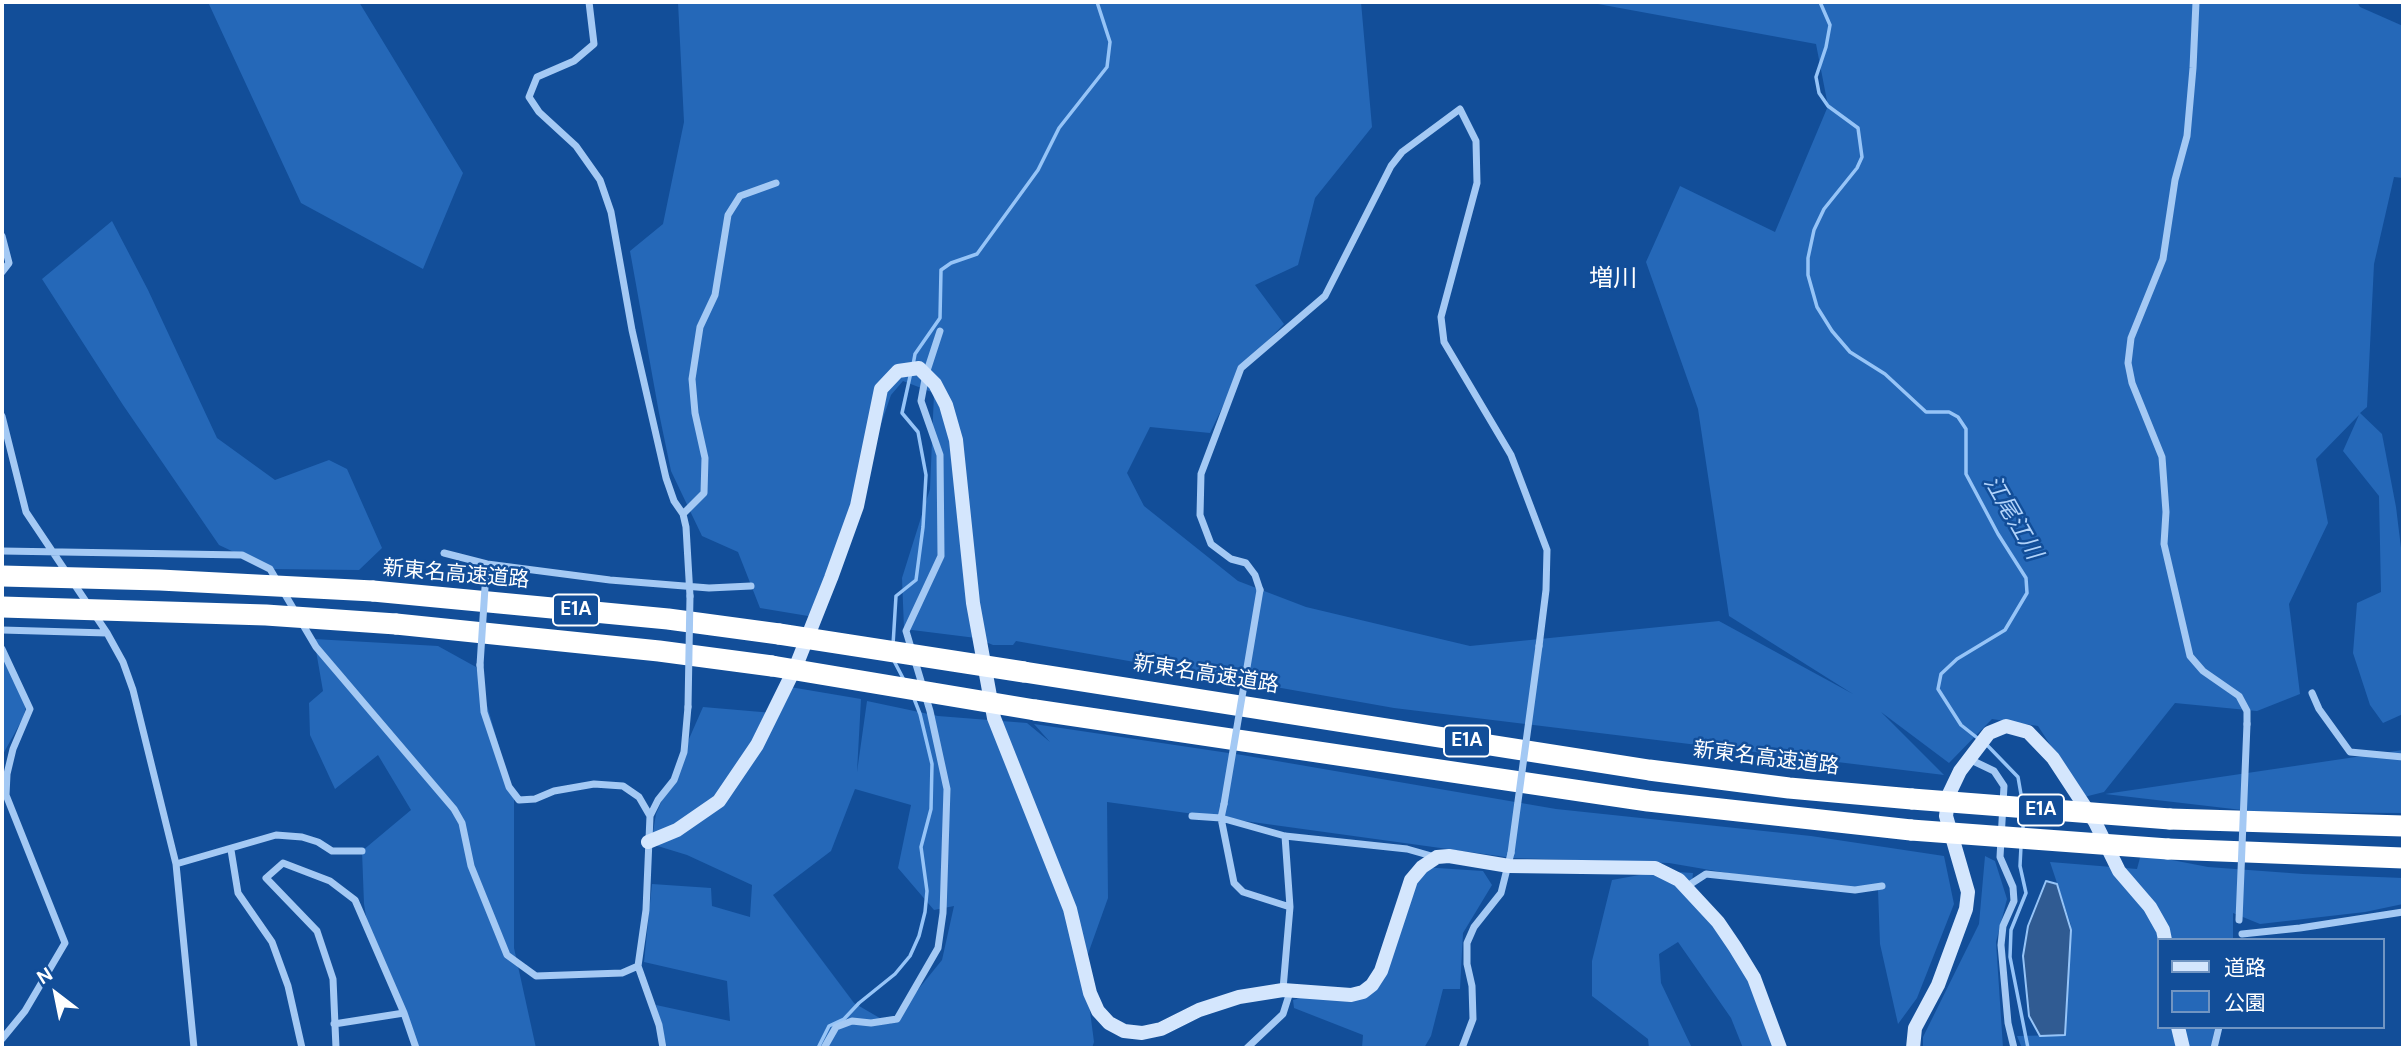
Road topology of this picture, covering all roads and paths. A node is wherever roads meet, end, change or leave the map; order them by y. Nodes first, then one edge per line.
1 (589, 2) edge
2 (2196, 2) edge
3 (776, 183) dead end
4 (2, 236) edge
5 (2, 272) edge
6 (940, 331) dead end
7 (922, 371) junction
8 (2, 416) edge
9 (683, 514) junction
10 (2, 551) edge
11 (52, 551) junction
12 (444, 553) dead end
13 (486, 568) junction
14 (2, 576) edge
15 (690, 586) junction
16 (751, 586) dead end
17 (2, 607) edge
18 (2, 630) edge
19 (107, 633) junction
20 (2, 649) edge
21 (2312, 693) dead end
22 (2403, 757) edge
23 (1969, 758) junction
24 (650, 816) junction
25 (1192, 816) dead end
26 (1221, 818) junction
27 (2403, 826) edge
28 (1285, 836) junction
29 (648, 842) junction
30 (230, 850) junction
31 (362, 851) dead end
32 (1437, 857) junction
33 (2403, 858) edge
34 (1510, 860) junction
35 (176, 864) junction
36 (1882, 886) dead end
37 (1686, 887) junction
38 (1290, 907) junction
39 (2403, 912) edge
40 (2242, 937) edge
41 (2164, 938) edge
42 (638, 966) junction
43 (1286, 991) junction
44 (404, 1013) junction
45 (334, 1024) junction
46 (2178, 1029) edge
47 (2219, 1029) edge
48 (2, 1039) edge
49 (194, 1048) edge
50 (302, 1048) edge
51 (336, 1048) edge
52 (416, 1048) edge
53 (663, 1048) edge
54 (824, 1048) edge
55 (1247, 1048) edge
56 (1462, 1048) edge
57 (1780, 1048) edge
58 (1913, 1048) edge
59 (2014, 1048) edge
60 (2183, 1048) edge
61 (2214, 1048) edge

1 - 9 street
2 - 40 street, bridge
3 - 9 street
4 - 5 street
6 - 7 street
7 - 29 street
7 - 43 street
7 - 54 street
8 - 11 street
9 - 15 street
10 - 11 street
11 - 19 street
11 - 42 street
12 - 13 street
13 - 15 street
13 - 24 street, bridge
14 - 27 highway, 新東名高速道路 / E1A, bridge
15 - 16 street
15 - 24 street, bridge
17 - 33 highway, E1A, bridge
18 - 19 street
19 - 35 street
20 - 48 street
21 - 22 street
23 - 41 street
23 - 58 street
23 - 59 street
24 - 29 street
25 - 26 street
26 - 28 street
26 - 34 street, bridge
26 - 38 street
28 - 32 street
28 - 38 street
29 - 42 street
30 - 31 street
30 - 35 street
30 - 50 street
32 - 34 street
32 - 43 street
34 - 37 street
34 - 56 street
35 - 49 street
36 - 37 street
37 - 57 street
38 - 43 street
39 - 40 street
42 - 53 street
43 - 55 street
44 - 45 street
44 - 45 street
44 - 52 street
45 - 51 street
46 - 60 street
47 - 61 street

